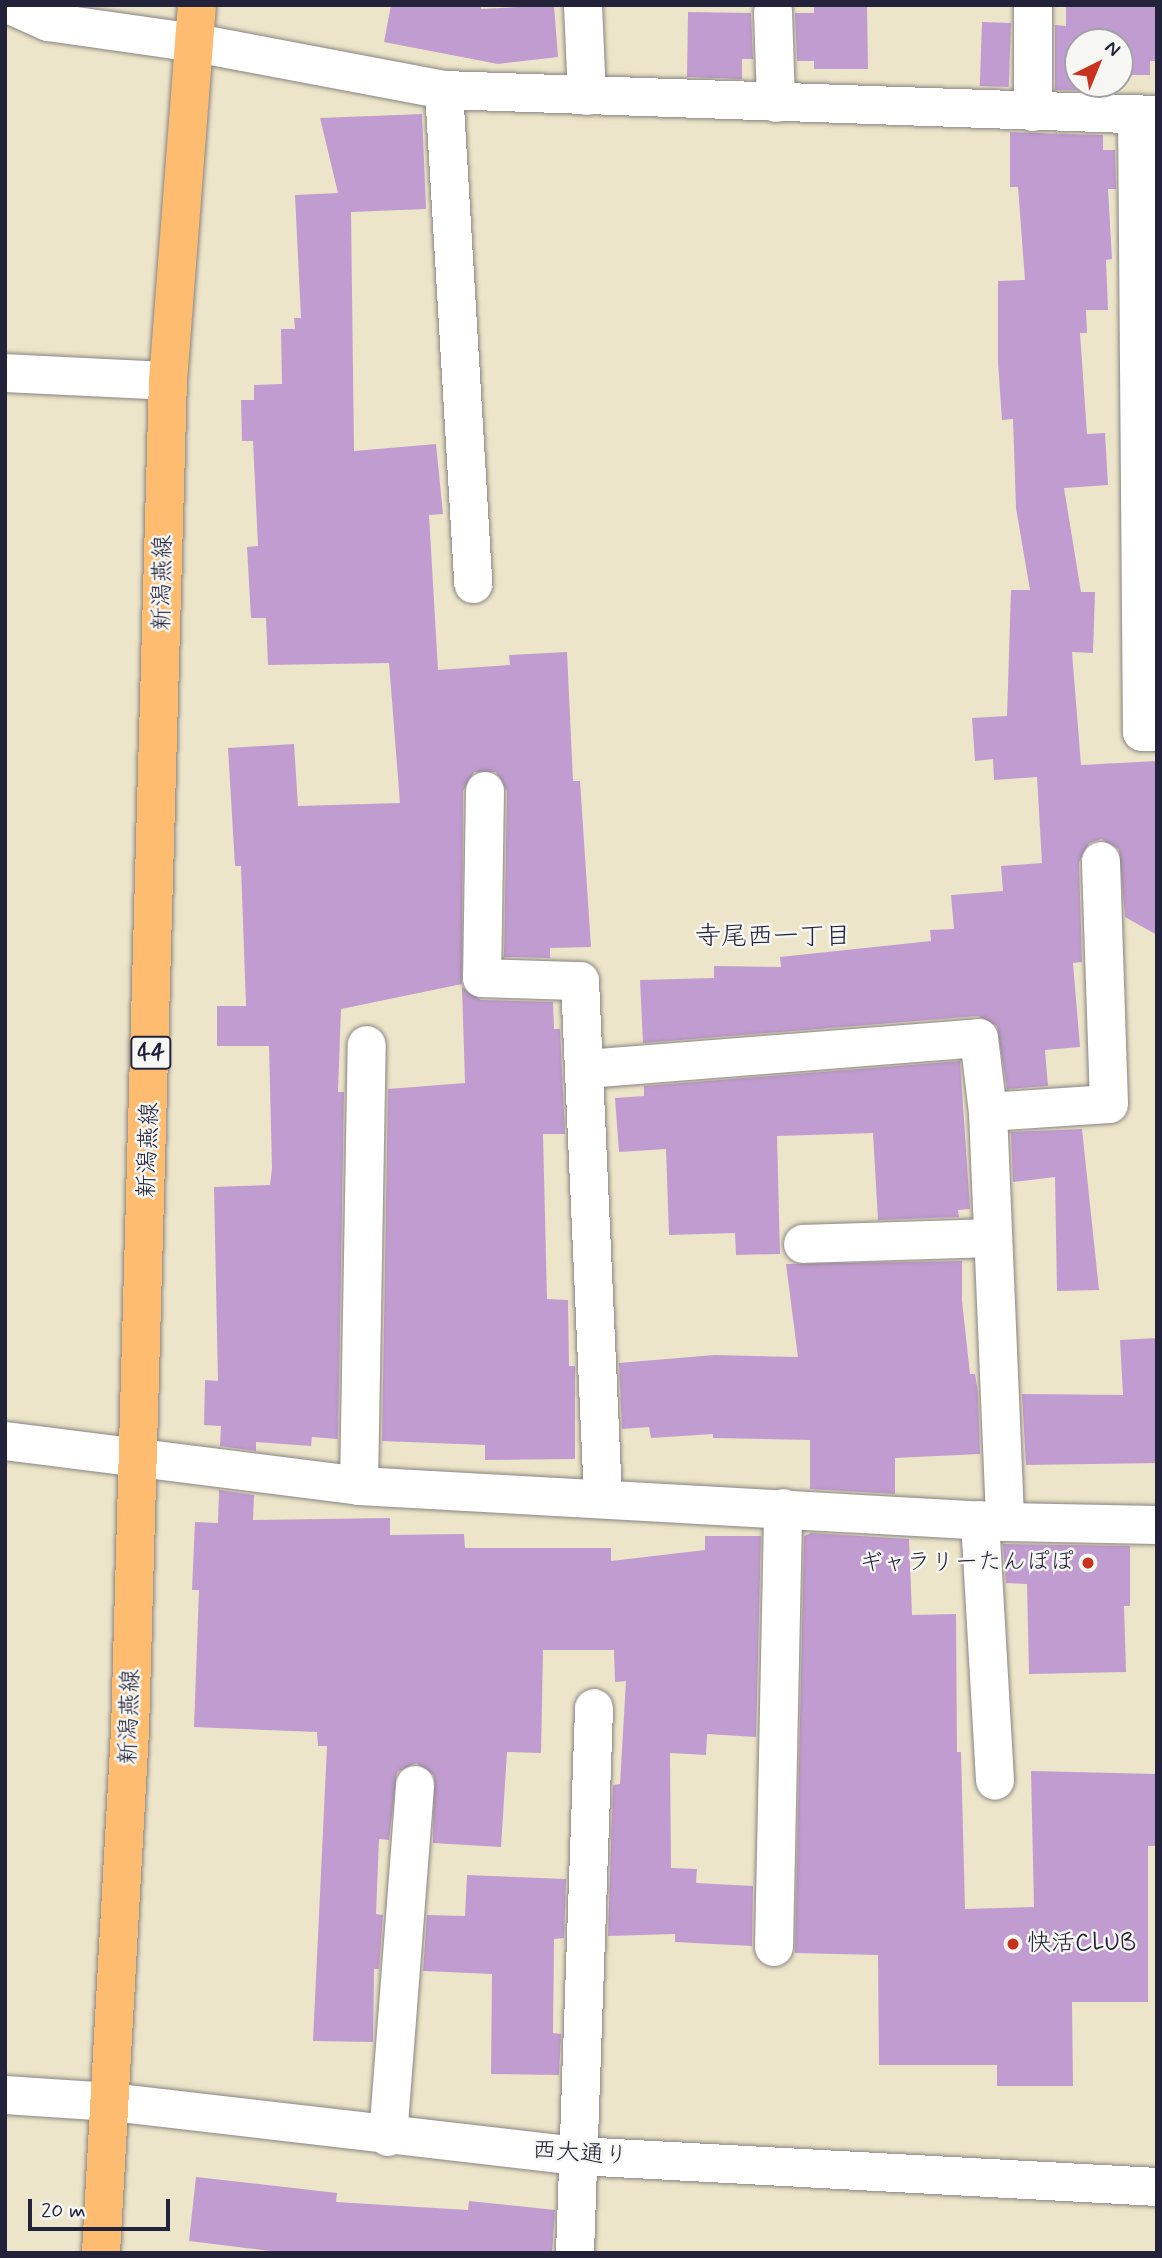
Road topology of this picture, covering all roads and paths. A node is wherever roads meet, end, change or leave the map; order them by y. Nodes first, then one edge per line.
1 (10, 5) edge
2 (197, 5) edge
3 (583, 5) edge
4 (1033, 5) edge
5 (773, 11) dead end
6 (196, 43) junction
7 (444, 90) junction
8 (587, 96) junction
9 (776, 103) junction
10 (1033, 112) junction
11 (1147, 115) edge
12 (5, 373) edge
13 (168, 381) junction
14 (473, 584) dead end
15 (1157, 732) edge
16 (485, 791) dead end
17 (1101, 861) dead end
18 (367, 1045) dead end
19 (586, 1069) junction
20 (988, 1112) junction
21 (991, 1238) junction
22 (803, 1244) dead end
23 (5, 1441) edge
24 (140, 1458) junction
25 (359, 1486) junction
26 (603, 1498) junction
27 (783, 1508) junction
28 (993, 1521) junction
29 (1157, 1525) edge
30 (594, 1708) dead end
31 (995, 1781) dead end
32 (415, 1785) dead end
33 (774, 1947) dead end
34 (5, 2095) edge
35 (111, 2102) junction
36 (388, 2137) junction
37 (578, 2156) junction
38 (1157, 2188) edge
39 (101, 2253) edge
40 (575, 2253) edge

1 - 6 street
2 - 6 main road, 新潟燕線 / 44
3 - 8 street
4 - 10 street
5 - 9 street
6 - 7 street
6 - 13 main road, 新潟燕線 / 44
7 - 8 street
7 - 14 street
8 - 9 street
9 - 10 street
10 - 11 street
11 - 15 street
12 - 13 street
13 - 24 main road, 新潟燕線 / 44
16 - 19 street
17 - 20 street
18 - 25 street
19 - 20 street
19 - 26 street
20 - 21 street
21 - 22 street
21 - 28 street
23 - 24 street
24 - 25 street
24 - 35 main road, 新潟燕線 / 44
25 - 26 street
26 - 27 street
27 - 28 street
27 - 33 street
28 - 29 street
28 - 31 street
30 - 37 street
32 - 36 street
34 - 35 street, 西大通り
35 - 36 street, 西大通り
35 - 39 main road, 新潟燕線 / 44
36 - 37 street, 西大通り
37 - 38 street, 西大通り
37 - 40 street

